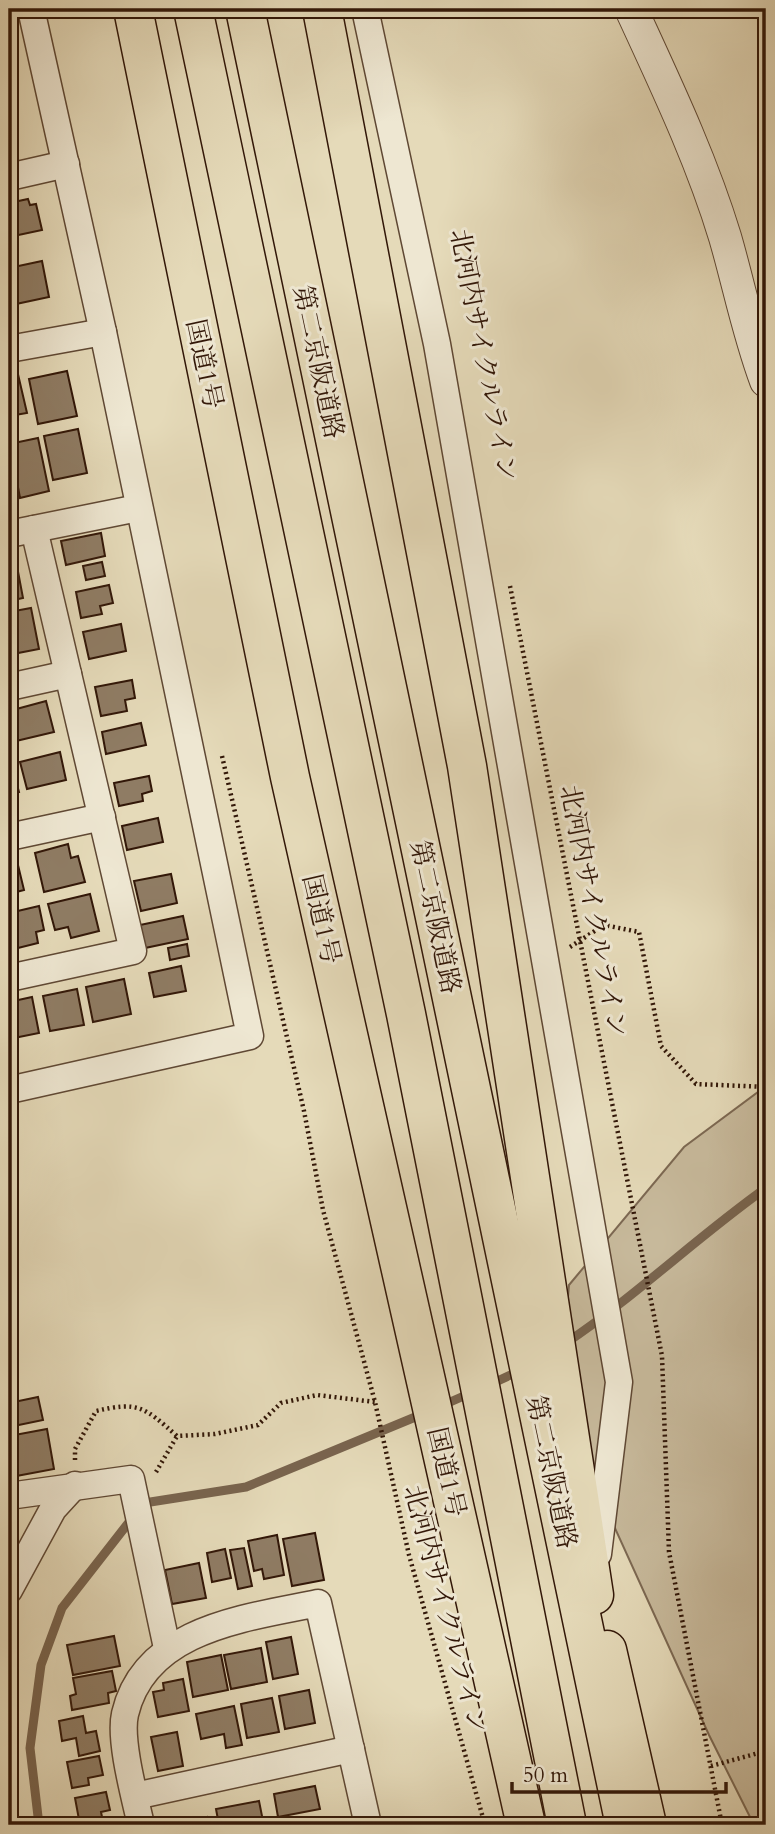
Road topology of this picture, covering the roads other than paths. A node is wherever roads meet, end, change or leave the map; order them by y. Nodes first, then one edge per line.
1 (31, 9) edge
2 (133, 9) edge
3 (193, 9) edge
4 (245, 9) edge
5 (322, 9) edge
6 (365, 9) edge
7 (631, 9) edge
8 (66, 164) junction
9 (9, 177) edge
10 (103, 332) junction
11 (9, 349) edge
12 (766, 381) edge
13 (138, 508) junction
14 (21, 531) edge
15 (68, 674) junction
16 (9, 687) edge
17 (102, 817) junction
18 (9, 837) edge
19 (9, 978) edge
20 (9, 1090) edge
21 (75, 1485) junction
22 (9, 1496) edge
23 (9, 1590) edge
24 (593, 1590) junction
25 (167, 1648) junction
26 (351, 1749) junction
27 (135, 1796) junction
28 (634, 1814) edge
29 (567, 1823) edge
30 (141, 1825) edge
31 (368, 1825) edge
32 (526, 1825) edge

1 - 8 street
2 - 32 highway, 国道1号
3 - 29 highway, 第二京阪道路
4 - 28 highway, 第二京阪道路
5 - 24 highway
6 - 24 street
7 - 12 street
8 - 9 street
8 - 10 street
10 - 11 street
10 - 13 street
13 - 14 street
13 - 20 street
14 - 15 street
15 - 16 street
15 - 17 street
17 - 18 street
17 - 19 street
21 - 22 street
21 - 23 street
21 - 25 street
24 - 28 highway
25 - 26 street
25 - 27 street
26 - 27 street
26 - 31 street
27 - 30 street

